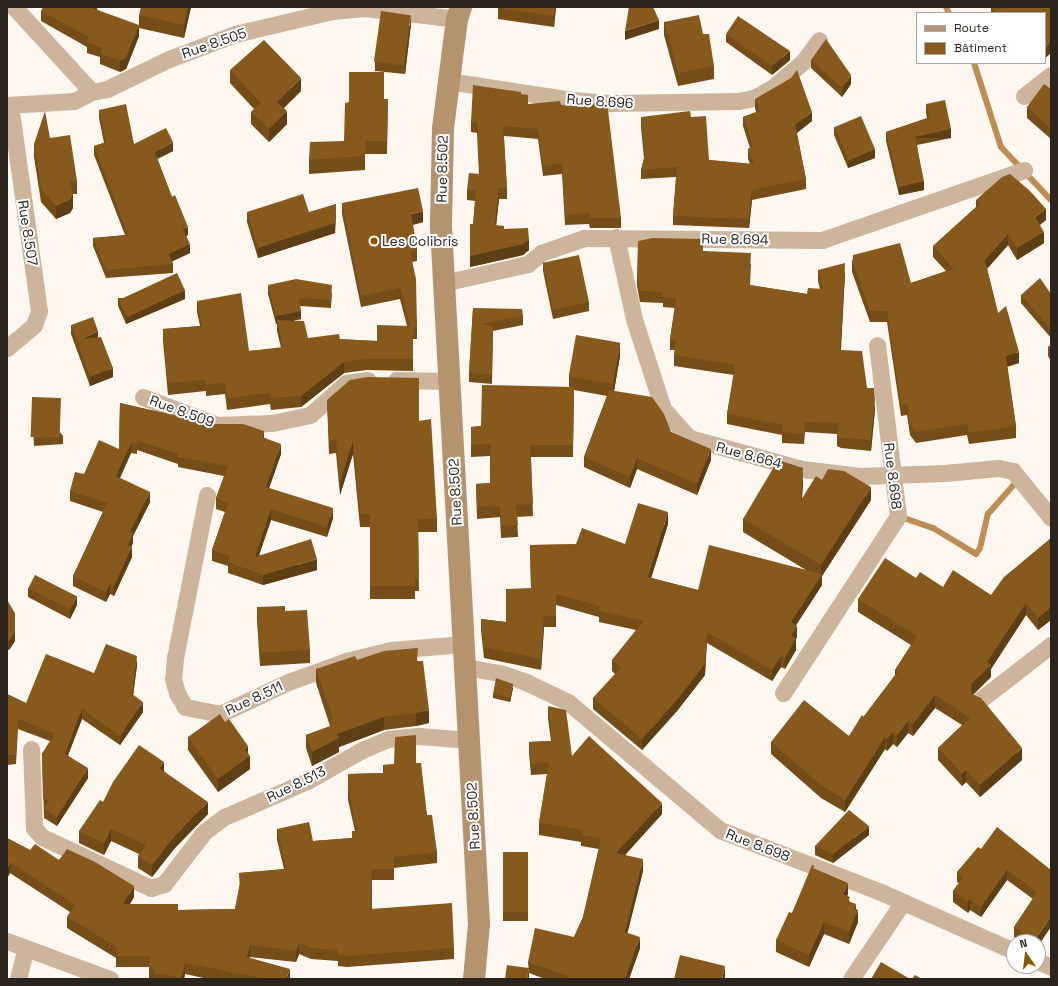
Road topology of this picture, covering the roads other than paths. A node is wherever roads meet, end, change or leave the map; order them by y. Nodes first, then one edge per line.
1 (14, 7) edge
2 (332, 9) edge
3 (459, 13) edge
4 (819, 40) dead end
5 (1051, 75) edge
6 (448, 81) junction
7 (92, 92) junction
8 (1024, 96) dead end
9 (9, 105) edge
10 (1024, 170) dead end
11 (616, 237) junction
12 (443, 283) junction
13 (877, 345) dead end
14 (7, 348) edge
15 (448, 381) junction
16 (143, 396) dead end
17 (892, 475) junction
18 (207, 496) dead end
19 (1051, 518) edge
20 (464, 644) junction
21 (1051, 645) edge
22 (465, 667) junction
23 (783, 693) dead end
24 (980, 700) edge
25 (469, 740) junction
26 (31, 749) dead end
27 (903, 902) junction
28 (7, 941) edge
29 (1006, 947) edge
30 (26, 948) junction
31 (18, 979) edge
32 (110, 979) edge
33 (474, 979) edge
34 (851, 979) edge

1 - 7 street
2 - 3 street, Rue 8.505
2 - 7 street, Rue 8.505
3 - 6 main road, Rue 8.502
4 - 6 street, Rue 8.696
5 - 8 street
6 - 12 main road, Rue 8.502
7 - 9 street, Rue 8.505
9 - 14 street, Rue 8.507
10 - 11 street, Rue 8.694
11 - 12 street, Rue 8.694
11 - 17 street, Rue 8.664
12 - 15 main road, Rue 8.502
13 - 17 street, Rue 8.698
15 - 16 street, Rue 8.509
15 - 20 main road, Rue 8.502
17 - 19 street, Rue 8.664
17 - 23 street, Rue 8.698
18 - 20 street, Rue 8.511
20 - 22 main road, Rue 8.502
21 - 24 street
22 - 25 main road, Rue 8.502
22 - 27 street, Rue 8.698
25 - 26 street, Rue 8.513
25 - 33 main road, Rue 8.502
27 - 29 street, Rue 8.698
27 - 34 street
28 - 30 street
30 - 31 street
30 - 32 street

